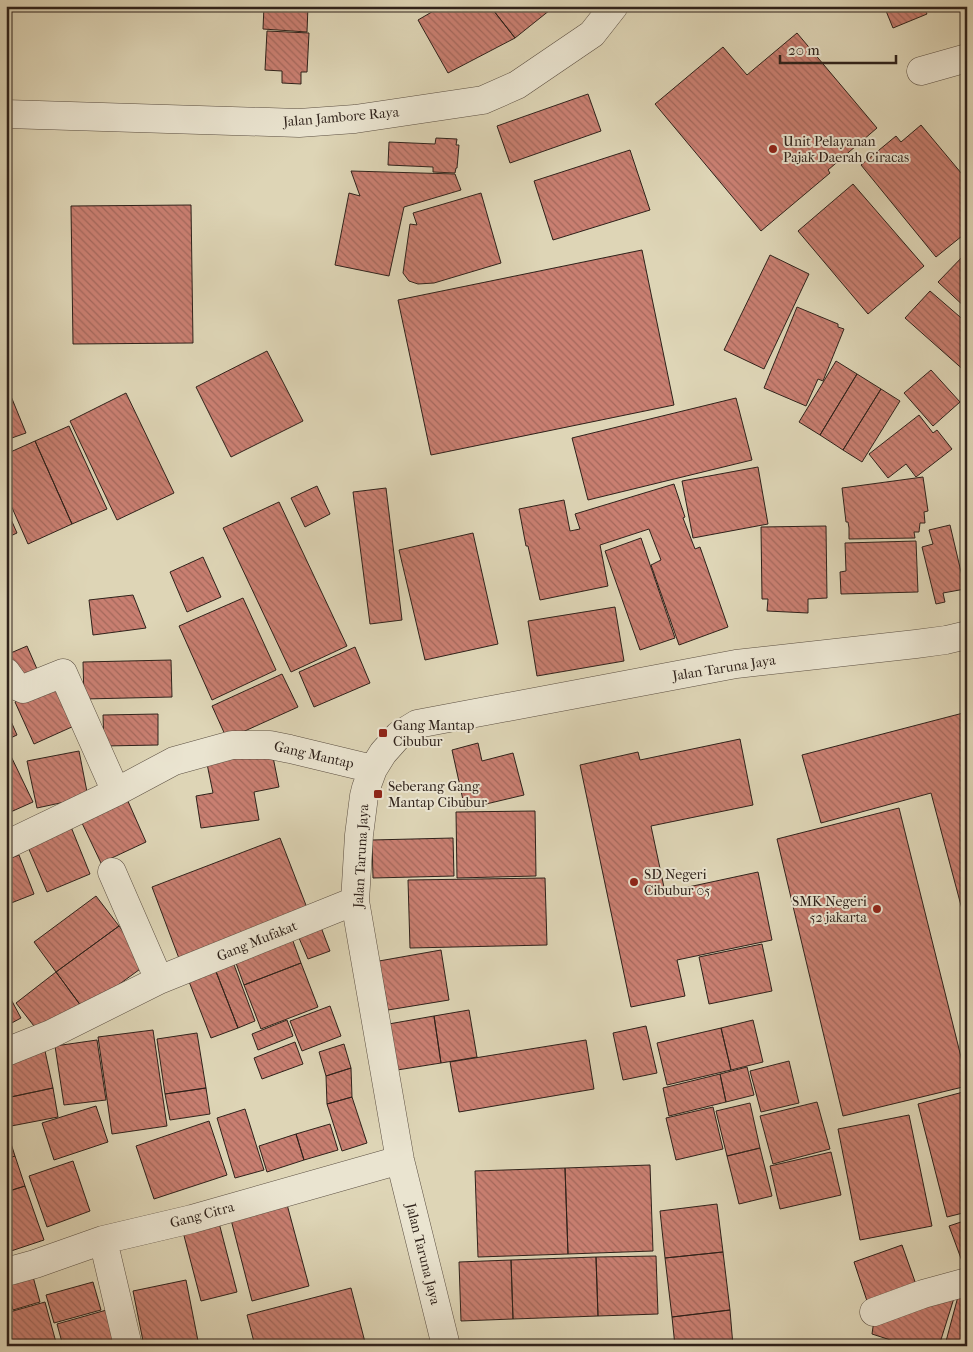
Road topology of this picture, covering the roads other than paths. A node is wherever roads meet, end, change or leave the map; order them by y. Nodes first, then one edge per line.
1 (614, 6) edge
2 (967, 58) edge
3 (921, 71) dead end
4 (6, 114) edge
5 (967, 635) edge
6 (6, 672) edge
7 (373, 769) junction
8 (116, 792) junction
9 (6, 845) edge
10 (112, 872) dead end
11 (355, 902) junction
12 (159, 980) junction
13 (6, 1052) edge
14 (400, 1160) junction
15 (103, 1240) junction
16 (6, 1272) edge
17 (967, 1282) edge
18 (874, 1312) dead end
19 (128, 1346) edge
20 (446, 1346) edge

1 - 4 street, Jalan Jambore Raya
2 - 3 street
5 - 7 street, Jalan Taruna Jaya
6 - 8 street
7 - 8 street, Gang Mantap
7 - 11 street, Jalan Taruna Jaya
8 - 9 street, Gang Mantap
10 - 12 street
11 - 12 street, Gang Mufakat
11 - 14 street, Jalan Taruna Jaya
12 - 13 street, Gang Mufakat
14 - 15 street, Gang Citra
14 - 20 street, Jalan Taruna Jaya
15 - 16 street, Gang Citra
15 - 19 street
17 - 18 street

